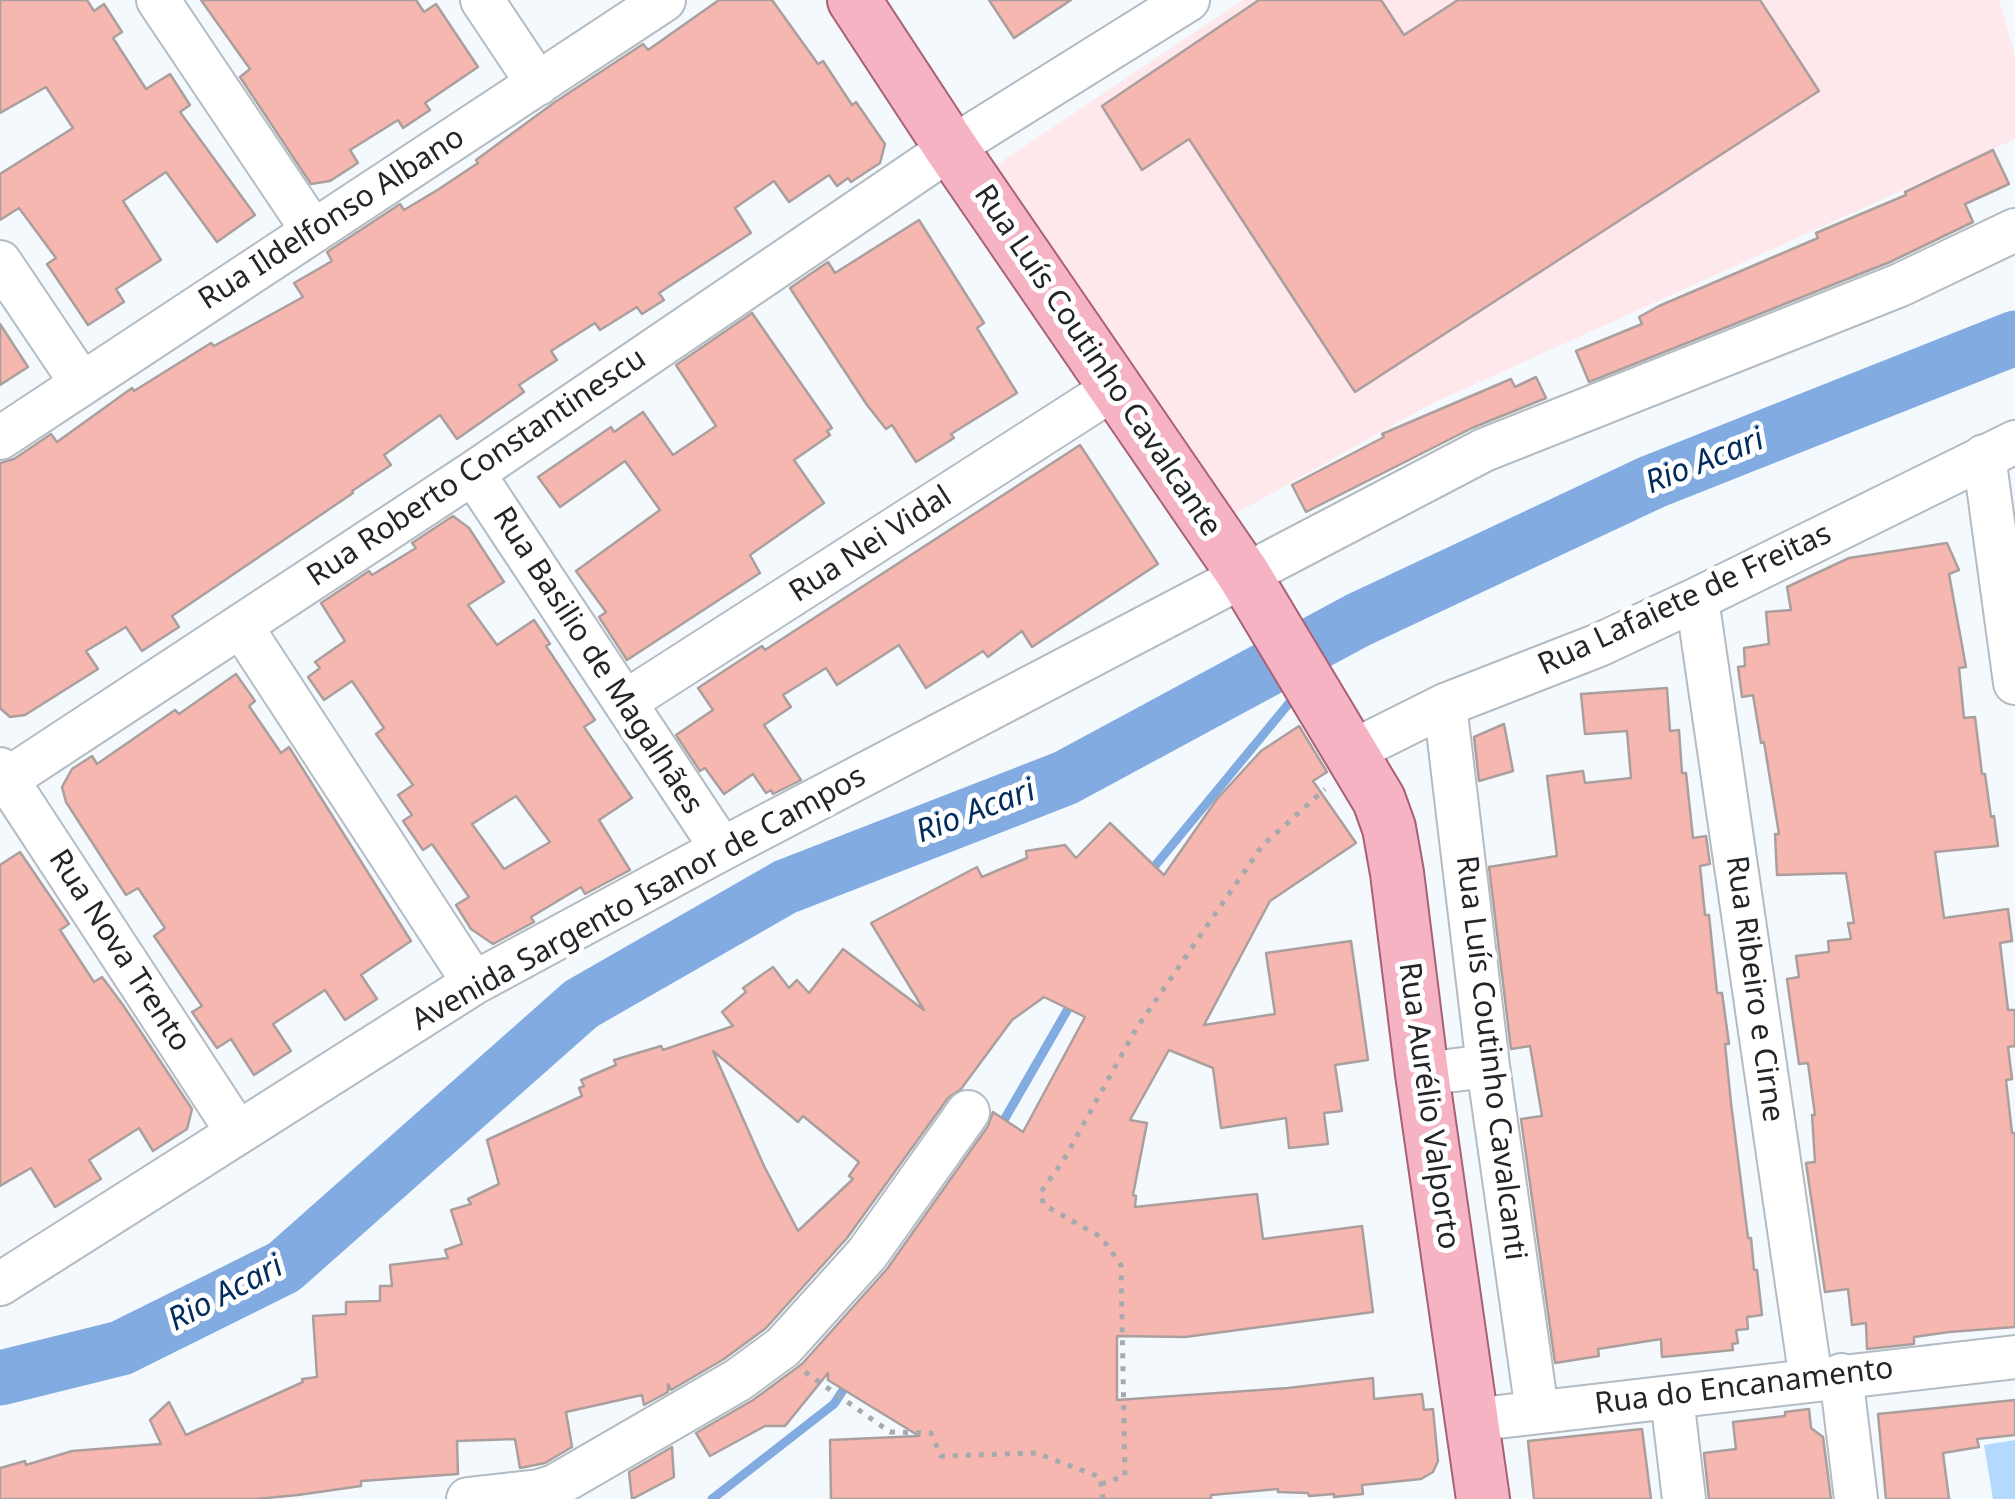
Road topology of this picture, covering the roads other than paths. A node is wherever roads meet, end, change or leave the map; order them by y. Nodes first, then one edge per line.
1 (158, 0) edge
2 (482, 0) edge
3 (664, 0) edge
4 (854, 0) edge
5 (1188, 0) edge
6 (538, 84) junction
7 (951, 148) junction
8 (2015, 230) edge
9 (313, 231) junction
10 (0, 262) edge
11 (82, 384) junction
12 (1116, 387) junction
13 (0, 438) edge
14 (2000, 449) edge
15 (473, 472) junction
16 (2005, 540) edge
17 (1255, 592) junction
18 (1696, 599) junction
19 (241, 626) junction
20 (2015, 683) edge
21 (625, 702) junction
22 (1445, 706) junction
23 (1349, 748) junction
24 (2, 778) edge
25 (722, 849) junction
26 (474, 983) junction
27 (1488, 1066) junction
28 (1422, 1074) junction
29 (968, 1112) dead end
30 (238, 1133) junction
31 (0, 1284) edge
32 (2015, 1357) edge
33 (1826, 1377) junction
34 (1672, 1398) junction
35 (1537, 1411) junction
36 (1472, 1420) junction
37 (468, 1499) edge
38 (1470, 1499) edge
39 (1483, 1499) edge
40 (1684, 1499) edge
41 (1856, 1499) edge

1 - 9 street
2 - 6 street
3 - 6 street, Rua Ildelfonso Albano
4 - 7 main road, Rua Luís Coutinho Cavalcante
5 - 7 street, Rua Roberto Constantinescu
6 - 9 street, Rua Ildelfonso Albano
7 - 12 main road, Rua Luís Coutinho Cavalcante
7 - 15 street, Rua Roberto Constantinescu
8 - 17 street, Avenida Sargento Isanor de Campos
9 - 11 street, Rua Ildelfonso Albano
10 - 11 street
11 - 13 street, Rua Ildelfonso Albano
12 - 17 main road, Rua Luís Coutinho Cavalcante
12 - 21 street, Rua Nei Vidal
14 - 16 street
14 - 18 street, Rua Lafaiete de Freitas
15 - 19 street, Rua Roberto Constantinescu
15 - 21 street, Rua Basilio de Magalhães
16 - 20 street
17 - 23 main road, Rua Luís Coutinho Cavalcante
17 - 25 street, Avenida Sargento Isanor de Campos
18 - 22 street, Rua Lafaiete de Freitas
18 - 33 street, Rua Ribeiro e Cirne
19 - 24 street, Rua Roberto Constantinescu
19 - 26 street
21 - 25 street, Rua Basilio de Magalhães
22 - 23 street, Rua Lafaiete de Freitas
22 - 27 street, Rua Luís Coutinho Cavalcanti
23 - 28 main road, Rua Aurélio Valporto
24 - 30 street, Rua Nova Trento
25 - 26 street, Avenida Sargento Isanor de Campos
26 - 30 street, Avenida Sargento Isanor de Campos
27 - 28 street
27 - 35 street, Rua Luís Coutinho Cavalcanti
28 - 36 main road, Rua Aurélio Valporto
29 - 37 street
30 - 31 street, Avenida Sargento Isanor de Campos
32 - 33 street, Rua do Encanamento
33 - 34 street, Rua do Encanamento
33 - 41 street, Rua Ribeiro e Cirne
34 - 35 street, Rua do Encanamento
34 - 40 street
35 - 36 street, Rua do Encanamento
36 - 39 main road, Rua Aurélio Valporto
38 - 39 street

